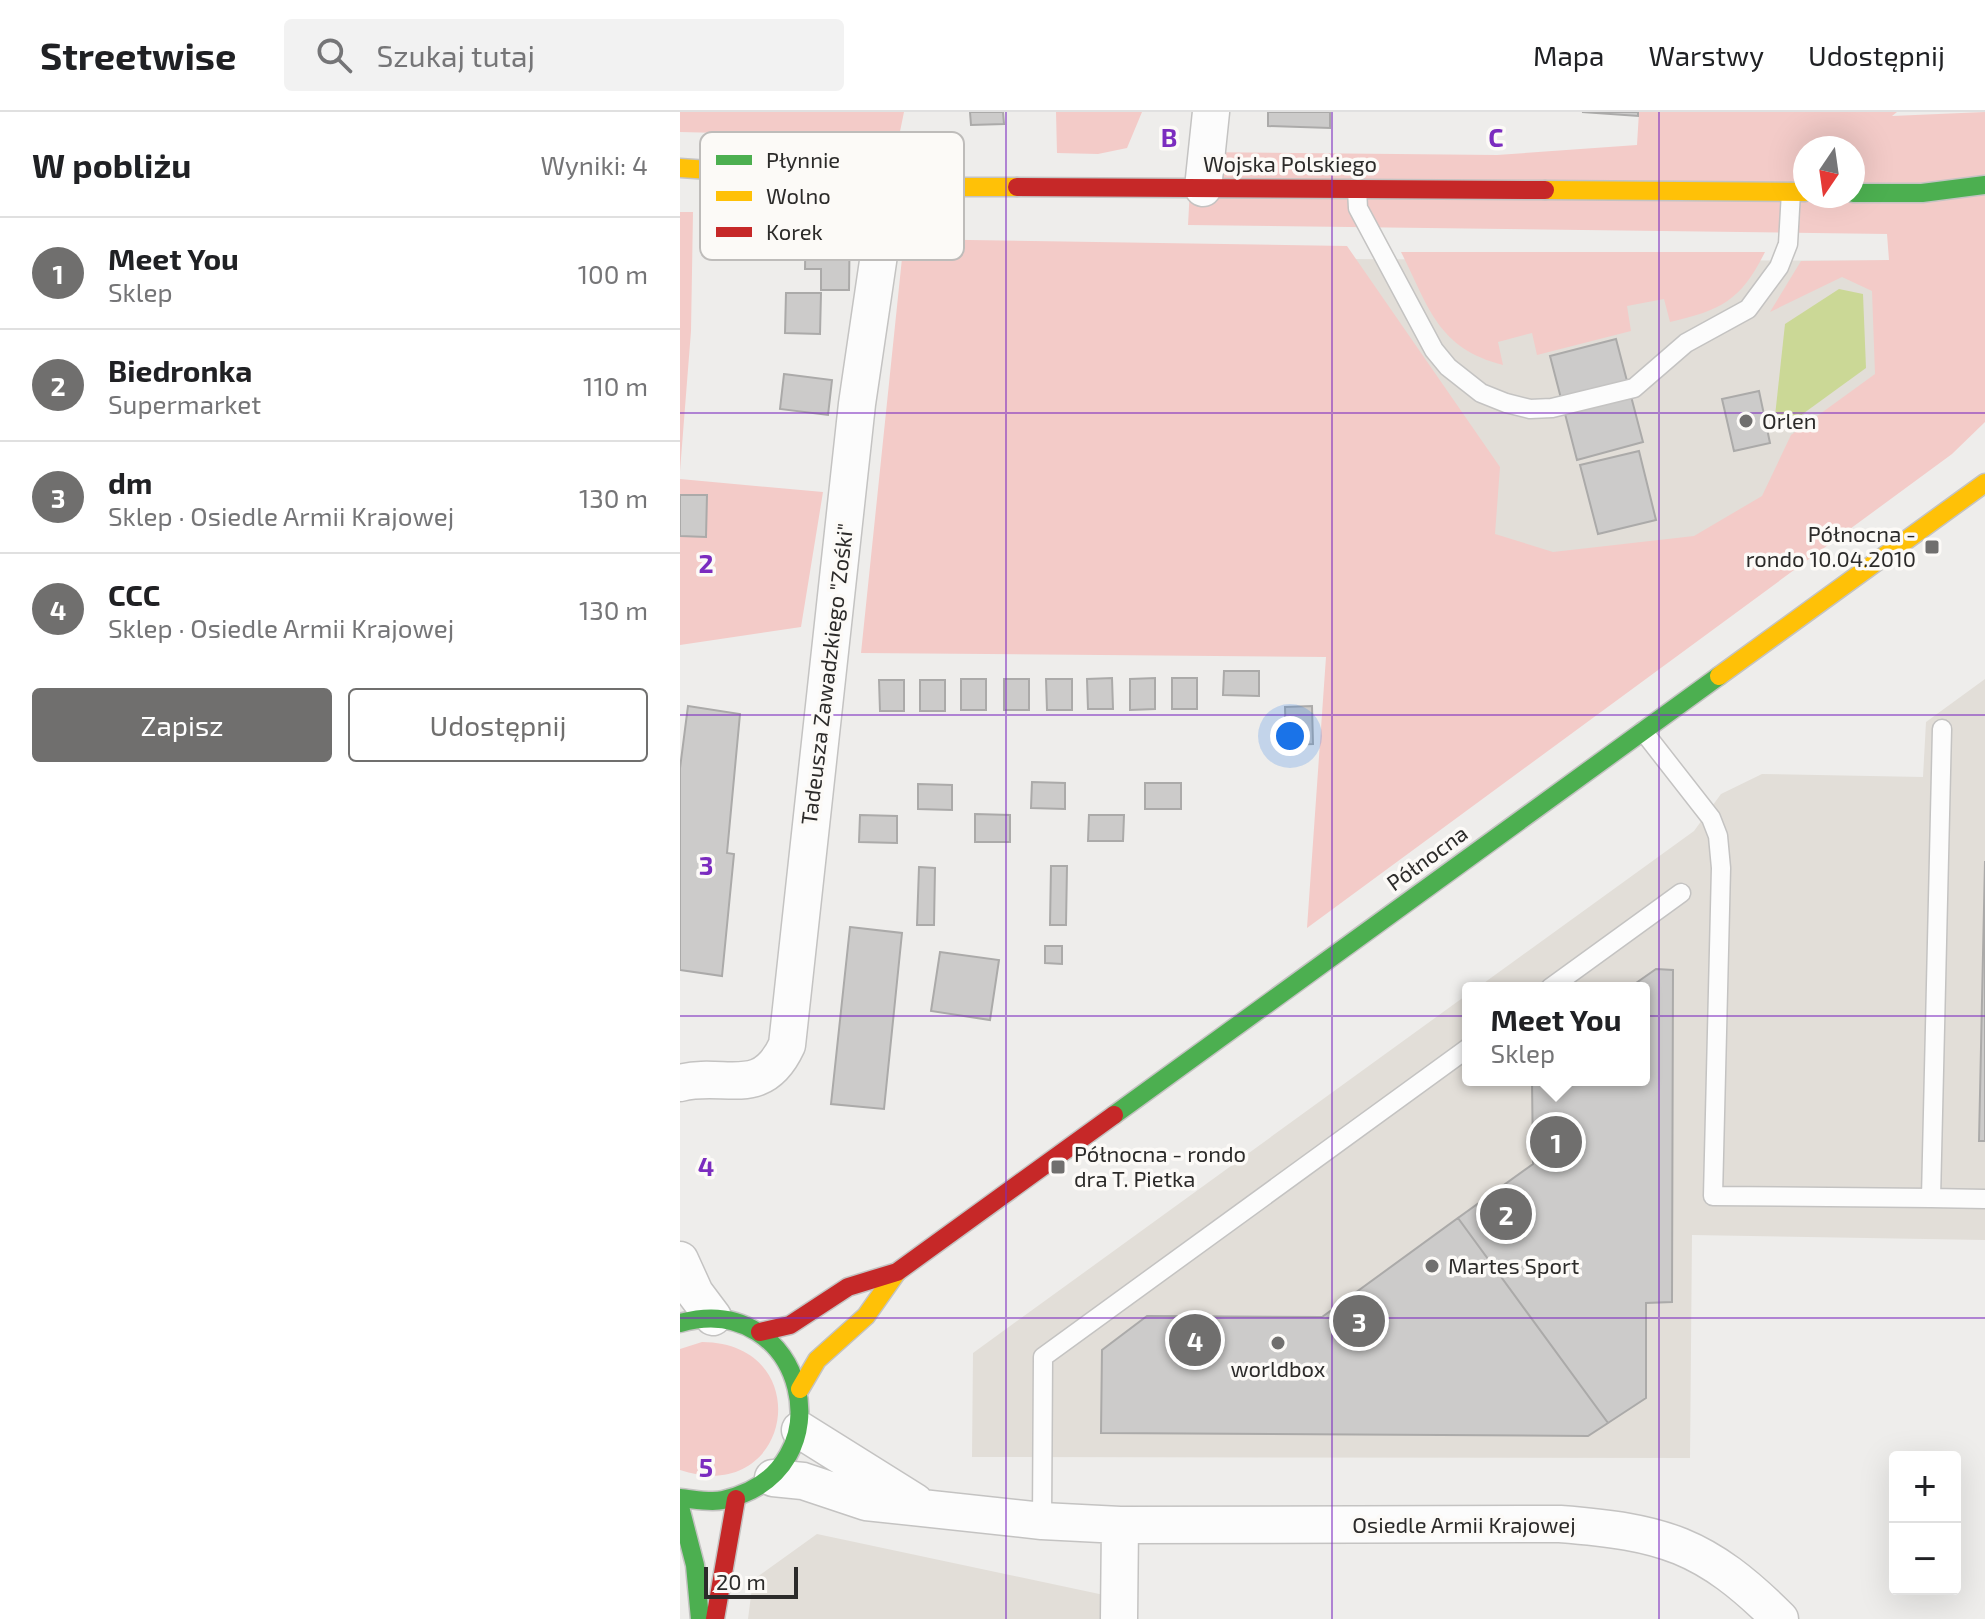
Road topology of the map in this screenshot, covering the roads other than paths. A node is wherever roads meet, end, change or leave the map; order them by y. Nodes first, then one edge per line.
1 (1211, 112) edge
2 (680, 168) edge
3 (700, 169) edge
4 (1985, 185) edge
5 (964, 187) edge
6 (1357, 187) junction
7 (1203, 188) junction
8 (1793, 192) edge
9 (1865, 193) edge
10 (1922, 193) junction
11 (1985, 203) edge
12 (1795, 208) edge
13 (878, 260) edge
14 (1985, 483) edge
15 (1942, 729) dead end
16 (1643, 731) junction
17 (1681, 893) dead end
18 (1558, 982) edge
19 (1462, 1052) edge
20 (680, 1083) edge
21 (1931, 1198) junction
22 (1985, 1199) edge
23 (680, 1260) edge
24 (897, 1272) junction
25 (696, 1320) edge
26 (760, 1332) junction
27 (800, 1389) junction
28 (800, 1430) junction
29 (773, 1478) junction
30 (680, 1498) edge
31 (736, 1499) junction
32 (680, 1507) edge
33 (923, 1507) junction
34 (1042, 1521) junction
35 (1120, 1525) junction
36 (700, 1619) edge
37 (715, 1619) edge
38 (1119, 1619) edge
39 (1780, 1619) edge

1 - 7 street
2 - 3 street, Wojska Polskiego
4 - 10 street
5 - 7 street, Wojska Polskiego
6 - 7 street, Wojska Polskiego
6 - 8 street, Wojska Polskiego
6 - 12 lane
9 - 10 street
10 - 11 street
13 - 20 street, Tadeusza Zawadzkiego "Zośki"
14 - 16 street, Północna
15 - 21 lane
16 - 21 lane
16 - 24 street, Północna
17 - 18 lane
19 - 34 lane
21 - 22 lane
23 - 25 street
24 - 26 street
24 - 27 street
25 - 26 street
26 - 27 street
27 - 28 street
28 - 29 street
28 - 33 street, Osiedle Armii Krajowej
29 - 31 street
29 - 33 street, Osiedle Armii Krajowej
30 - 31 street
31 - 37 street
32 - 36 street
33 - 34 street, Osiedle Armii Krajowej
34 - 35 street, Osiedle Armii Krajowej
35 - 38 street
35 - 39 street, Osiedle Armii Krajowej

